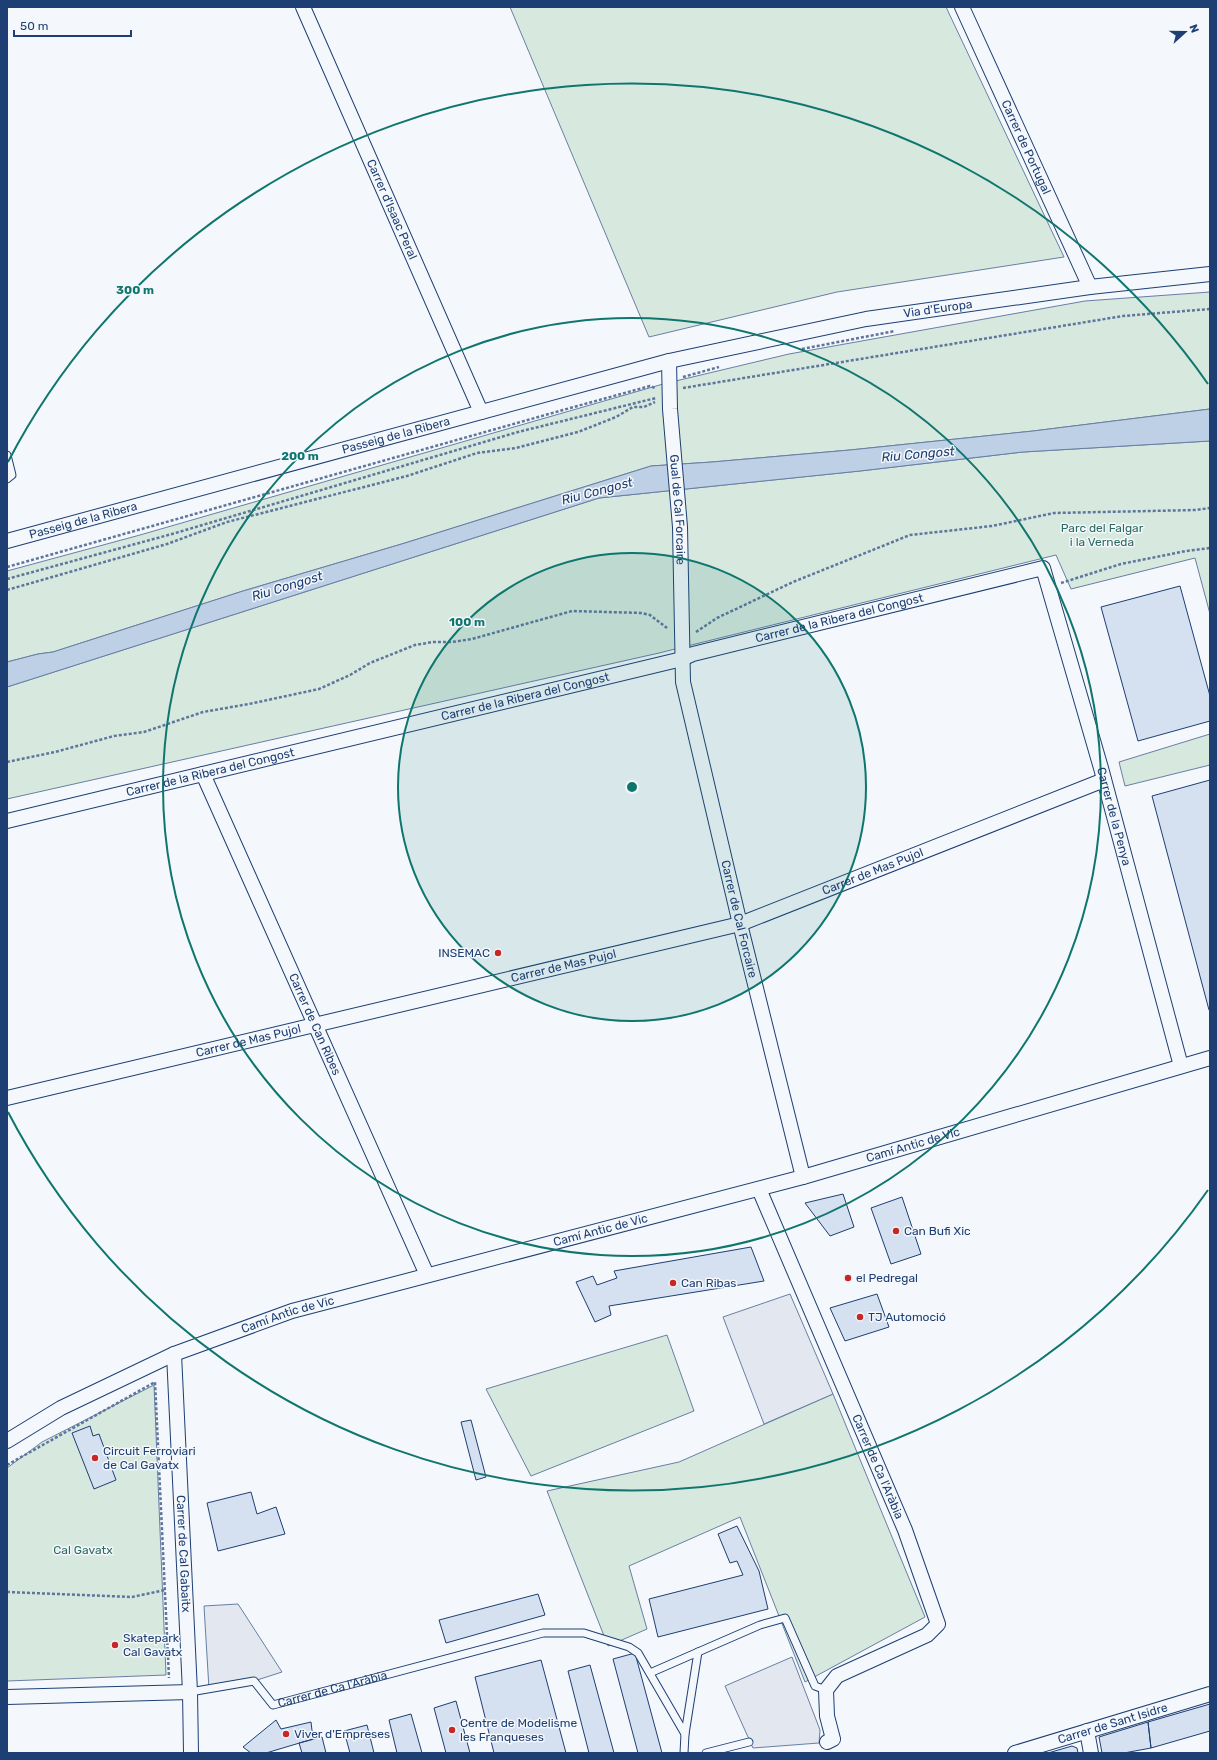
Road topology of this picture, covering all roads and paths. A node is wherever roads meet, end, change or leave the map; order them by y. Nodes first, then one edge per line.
1 (303, 7) edge
2 (962, 7) edge
3 (1210, 274) edge
4 (1090, 287) junction
5 (1210, 309) edge
6 (902, 330) dead end
7 (795, 351) dead end
8 (669, 361) junction
9 (727, 365) dead end
10 (650, 386) junction
11 (670, 388) junction
12 (481, 412) junction
13 (7, 455) edge
14 (7, 479) edge
15 (1210, 508) edge
16 (7, 541) edge
17 (1210, 548) edge
18 (7, 567) edge
19 (1043, 568) joint
20 (7, 579) edge
21 (1049, 586) junction
22 (7, 590) edge
23 (682, 642) junction
24 (682, 659) junction
25 (7, 762) edge
26 (203, 774) junction
27 (1104, 780) junction
28 (7, 821) edge
29 (740, 924) junction
30 (315, 1024) junction
31 (1210, 1058) edge
32 (1181, 1066) junction
33 (7, 1098) edge
34 (803, 1177) junction
35 (759, 1189) junction
36 (428, 1275) junction
37 (174, 1354) junction
38 (7, 1441) edge
39 (7, 1465) edge
40 (165, 1590) junction
41 (7, 1592) edge
42 (698, 1652) junction
43 (650, 1673) junction
44 (169, 1679) dead end
45 (826, 1690) junction
46 (190, 1692) junction
47 (1210, 1694) edge
48 (7, 1697) edge
49 (1087, 1731) junction
50 (685, 1734) junction
51 (824, 1741) dead end
52 (749, 1742) dead end
53 (191, 1753) edge
54 (684, 1753) edge
55 (706, 1753) edge
56 (1015, 1753) edge
57 (1090, 1753) edge

1 - 12 street, Carrer d'Isaac Peral
2 - 4 street, Carrer de Portugal
3 - 4 street, Via d'Europa
4 - 8 street, Via d'Europa
5 - 11 path
6 - 7 path
8 - 11 street, Gual de Cal Forcaire
8 - 12 street, Passeig de la Ribera
9 - 11 path
10 - 11 path
10 - 11 path
10 - 18 path
11 - 23 street, Gual de Cal Forcaire
12 - 16 street, Passeig de la Ribera
13 - 14 lane
15 - 23 path
17 - 21 path
19 - 21 street, Carrer de la Penya
19 - 24 street, Carrer de la Ribera del Congost
20 - 22 path
21 - 27 street, Carrer de la Penya
23 - 24 street, Gual de Cal Forcaire
23 - 25 path
24 - 26 street, Carrer de la Ribera del Congost
24 - 29 street, Carrer de Cal Forcaire
26 - 28 street, Carrer de la Ribera del Congost
26 - 30 street, Carrer de Can Ribes
27 - 29 street, Carrer de Mas Pujol
27 - 32 street, Carrer de la Penya
29 - 30 street, Carrer de Mas Pujol
29 - 34 street, Carrer de Cal Forcaire
30 - 33 street, Carrer de Mas Pujol
30 - 36 street, Carrer de Can Ribes
31 - 32 street, Camí Antic de Vic
32 - 34 street, Camí Antic de Vic
34 - 35 street, Camí Antic de Vic
35 - 36 street, Camí Antic de Vic
35 - 45 street, Carrer de Ca l'Aràbia
36 - 37 street, Camí Antic de Vic
37 - 38 street, Camí Antic de Vic
37 - 46 street, Carrer de Cal Gabaitx
39 - 40 path
40 - 41 path
40 - 44 path
42 - 43 lane
42 - 45 lane
42 - 50 lane
43 - 46 lane, Carrer de Ca l'Aràbia
43 - 50 lane, Carrer de Ca l'Aràbia
45 - 51 street
46 - 48 street, Carrer de Ca l'Aràbia
46 - 53 street, Carrer de Cal Gabaitx
47 - 49 street, Carrer de Sant Isidre
49 - 56 street, Carrer de Sant Isidre
49 - 57 street
50 - 54 lane
52 - 55 lane

